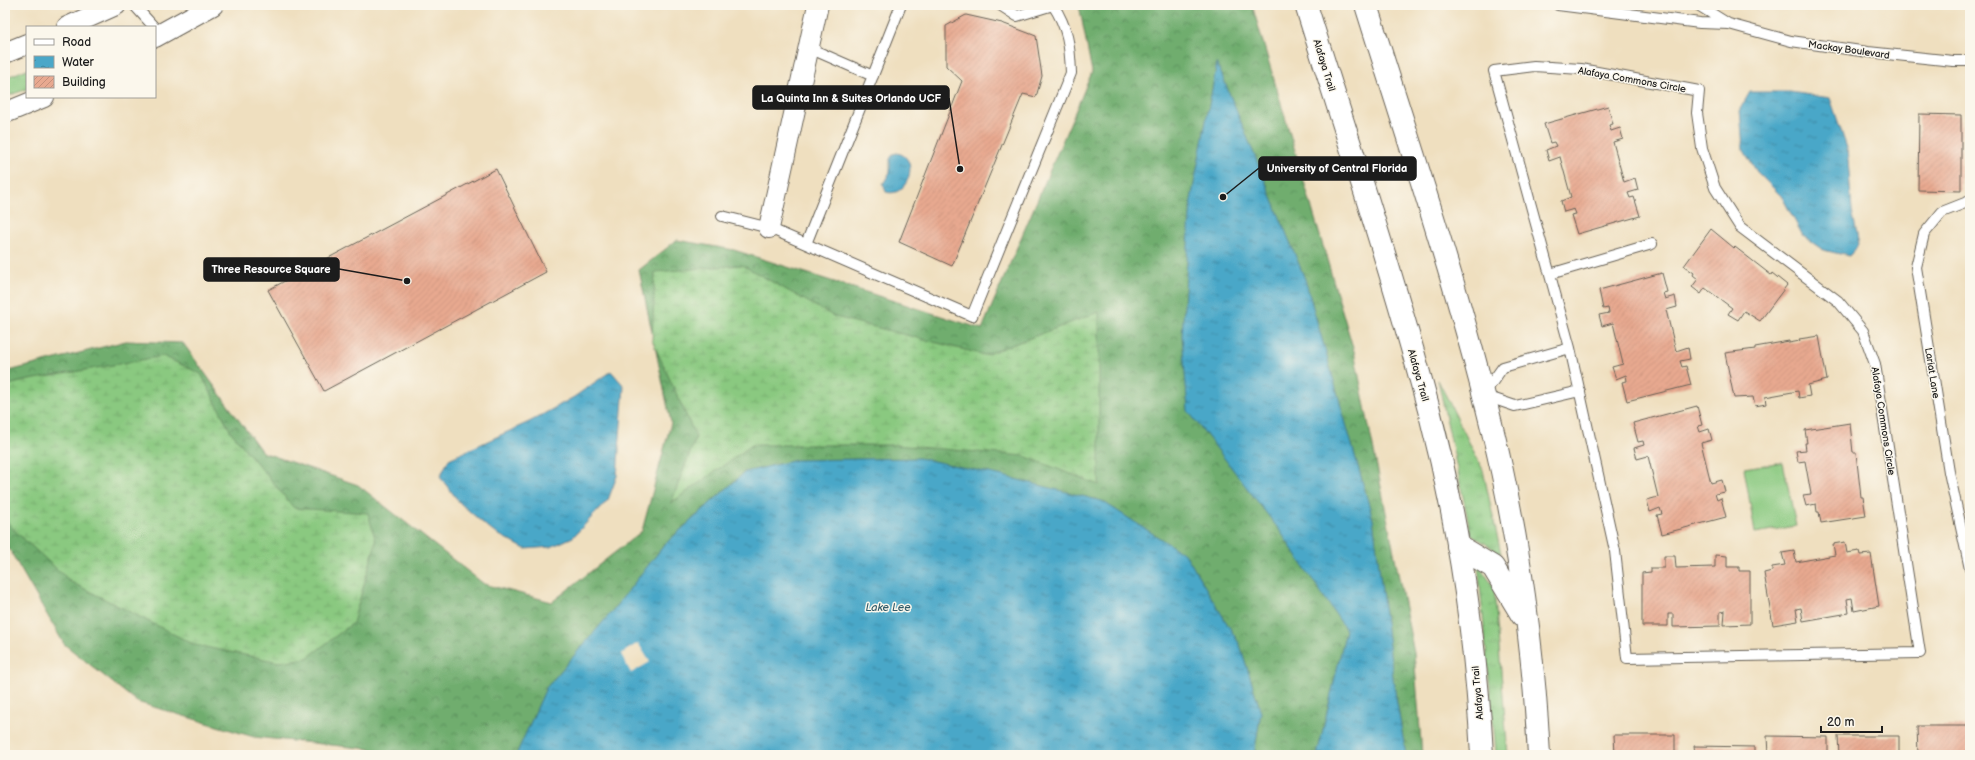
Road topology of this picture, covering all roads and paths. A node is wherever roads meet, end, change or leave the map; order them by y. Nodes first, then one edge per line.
1 (116, 5) edge
2 (134, 5) edge
3 (213, 5) edge
4 (818, 5) edge
5 (901, 5) edge
6 (1000, 5) edge
7 (1053, 5) edge
8 (1306, 5) edge
9 (1366, 5) edge
10 (1558, 5) edge
11 (1698, 5) edge
12 (1729, 24) junction
13 (69, 26) edge
14 (151, 26) edge
15 (156, 32) edge
16 (26, 44) edge
17 (809, 48) junction
18 (5, 53) edge
19 (1970, 61) edge
20 (873, 76) junction
21 (42, 98) edge
22 (5, 113) edge
23 (1970, 200) edge
24 (722, 216) dead end
25 (769, 228) junction
26 (806, 244) junction
27 (1652, 244) dead end
28 (1550, 274) junction
29 (1570, 348) junction
30 (1580, 391) junction
31 (1483, 395) junction
32 (1966, 531) edge
33 (1458, 546) junction
34 (1970, 569) edge
35 (1528, 624) junction
36 (1482, 755) edge
37 (1539, 755) edge

1 - 13 street
2 - 14 lane
3 - 15 street
4 - 17 street
5 - 20 lane
6 - 7 lane
7 - 26 lane
8 - 33 main road, Alafaya Trail
9 - 31 main road
10 - 12 lane, Mackay Boulevard
11 - 12 lane, Mackay Boulevard
12 - 19 lane, Mackay Boulevard
16 - 18 street
17 - 20 lane
17 - 25 street
20 - 26 lane
21 - 22 street
23 - 32 lane, Lariat Lane
24 - 25 lane
25 - 26 lane
27 - 28 lane
28 - 29 lane, Alafaya Commons Circle
28 - 30 lane, Alafaya Commons Circle
29 - 30 lane, Alafaya Commons Circle
29 - 31 lane
30 - 31 lane
31 - 35 main road
32 - 34 lane, Lariat Lane
33 - 35 main road
33 - 36 main road, Alafaya Trail
35 - 37 main road

